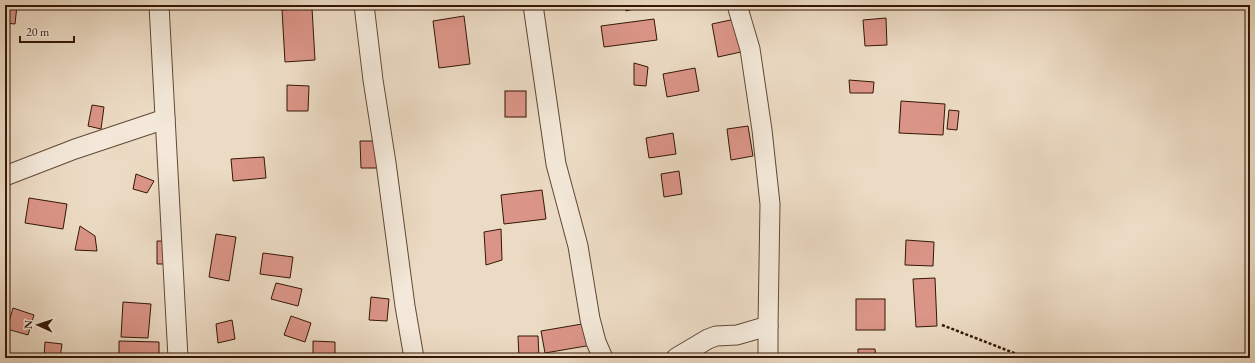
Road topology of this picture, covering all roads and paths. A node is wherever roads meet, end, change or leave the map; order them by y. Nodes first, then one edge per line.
1 (159, 5) edge
2 (364, 5) edge
3 (534, 5) edge
4 (737, 5) edge
5 (165, 119) junction
6 (5, 176) edge
7 (942, 325) dead end
8 (768, 326) junction
9 (178, 358) edge
10 (414, 358) edge
11 (603, 358) edge
12 (676, 358) edge
13 (768, 358) edge
14 (1027, 358) edge

1 - 5 street
2 - 10 street
3 - 11 street
4 - 8 street
5 - 6 street
5 - 9 street
7 - 14 path
8 - 12 street
8 - 13 street

